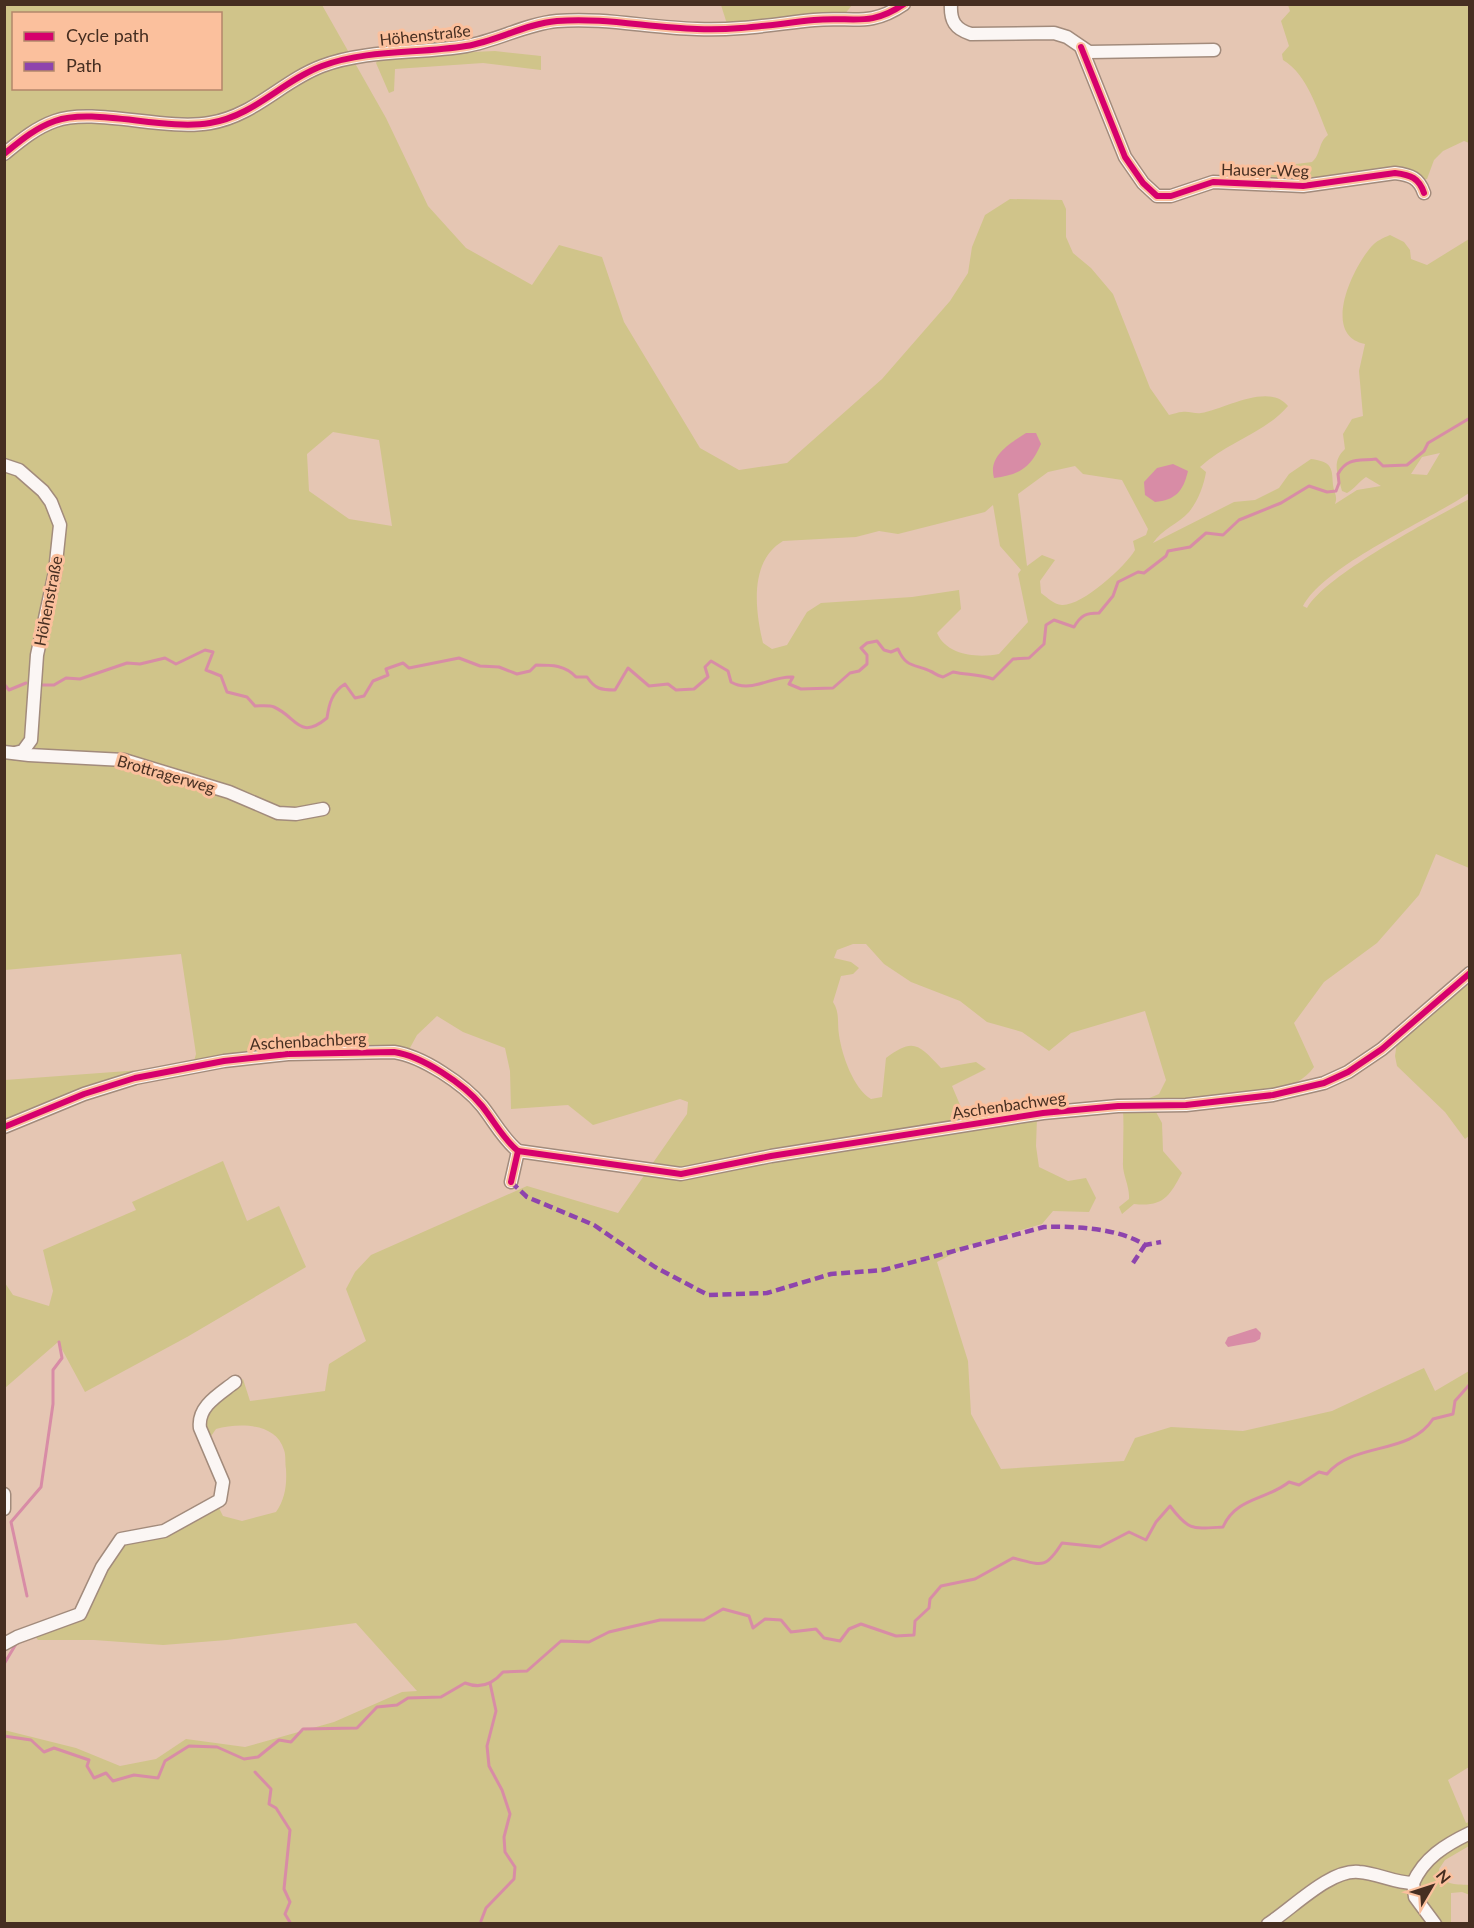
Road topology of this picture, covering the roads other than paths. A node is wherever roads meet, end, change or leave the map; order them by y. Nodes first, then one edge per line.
1 (904, 4) edge
2 (951, 4) edge
3 (1082, 47) junction
4 (1214, 50) dead end
5 (4, 154) edge
6 (1424, 193) dead end
7 (4, 465) edge
8 (9, 752) edge
9 (323, 809) dead end
10 (1470, 973) edge
11 (4, 1127) edge
12 (518, 1151) junction
13 (511, 1182) dead end
14 (235, 1382) dead end
15 (4, 1494) edge
16 (4, 1509) edge
17 (4, 1644) edge
18 (1470, 1833) edge
19 (1413, 1883) junction
20 (1268, 1923) edge
21 (1435, 1923) edge

1 - 5 street, Höhenstraße
2 - 3 street
3 - 4 street
3 - 6 street, Hauser-Weg
7 - 8 street, Höhenstraße
8 - 9 street, Brottragerweg
10 - 12 street, Aschenbachweg
11 - 12 street, Aschenbachberg
12 - 13 street
14 - 17 street
15 - 16 street
18 - 19 street
19 - 20 street
19 - 21 street

